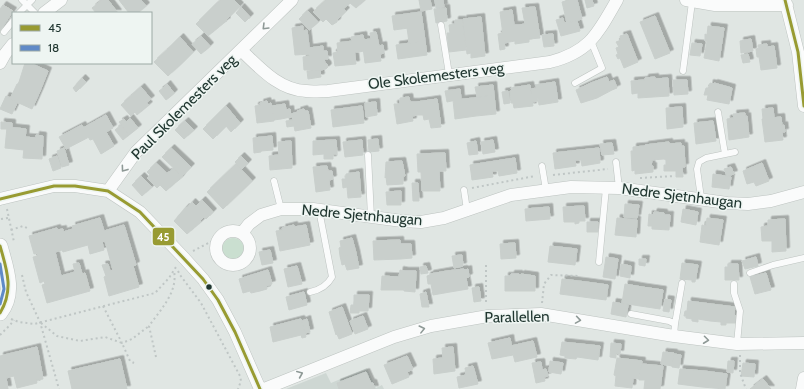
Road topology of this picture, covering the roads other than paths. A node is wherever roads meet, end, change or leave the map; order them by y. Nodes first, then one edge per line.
1 (60, 0) edge
2 (292, 0) edge
3 (617, 0) edge
4 (27, 1) edge
5 (689, 1) edge
6 (786, 2) edge
7 (20, 12) edge
8 (35, 12) edge
9 (45, 12) edge
10 (12, 22) edge
11 (441, 25) dead end
12 (4, 32) dead end
13 (591, 41) junction
14 (12, 45) edge
15 (241, 50) junction
16 (0, 64) edge
17 (683, 71) dead end
18 (449, 74) junction
19 (575, 83) dead end
20 (804, 106) edge
21 (718, 112) dead end
22 (735, 152) dead end
23 (725, 154) junction
24 (368, 155) dead end
25 (616, 162) dead end
26 (542, 166) dead end
27 (274, 181) dead end
28 (606, 188) junction
29 (619, 188) junction
30 (464, 190) dead end
31 (546, 190) junction
32 (108, 191) junction
33 (804, 192) edge
34 (702, 198) junction
35 (3, 202) edge
36 (281, 209) junction
37 (319, 210) junction
38 (467, 210) junction
39 (371, 218) junction
40 (242, 234) junction
41 (7, 245) edge
42 (804, 258) edge
43 (599, 262) dead end
44 (750, 273) dead end
45 (682, 283) dead end
46 (734, 284) dead end
47 (310, 292) dead end
48 (631, 314) dead end
49 (6, 315) edge
50 (674, 330) junction
51 (804, 343) edge
52 (739, 344) junction
53 (804, 378) edge
54 (260, 389) edge
55 (264, 389) edge
56 (802, 389) edge

1 - 9 street
2 -> 15 street, Paul Skolemesters veg
3 - 13 street, Ole Skolemesters veg
4 - 7 lane
4 - 8 lane
5 - 6 street
5 - 17 lane
6 - 20 street
10 - 12 lane
11 - 18 lane
13 - 18 street, Ole Skolemesters veg
13 - 19 lane
14 - 16 street
15 - 18 street, Ole Skolemesters veg
15 -> 32 street, Paul Skolemesters veg
21 - 23 lane
22 - 23 lane
23 - 34 lane
24 - 39 lane
25 - 29 lane
26 - 31 lane
27 - 36 lane
28 - 29 street, Nedre Sjetnhaugan
28 - 31 street, Nedre Sjetnhaugan
28 - 43 lane, Nedre Sjetnhaugan
29 - 34 street, Nedre Sjetnhaugan
30 - 38 lane
31 - 38 street, Nedre Sjetnhaugan
32 - 35 street
32 - 54 street
33 - 34 street, Nedre Sjetnhaugan
36 - 37 street, Nedre Sjetnhaugan
36 - 40 street, Nedre Sjetnhaugan
37 - 39 street, Nedre Sjetnhaugan
37 - 47 lane
38 - 39 street, Nedre Sjetnhaugan
40 - 40 street
41 - 49 street
42 - 44 lane
45 - 50 lane
46 - 52 lane
48 - 50 lane
50 -> 52 street, Parallellen
55 -> 50 street, Parallellen
51 - 52 street, Parallellen
53 - 56 street

